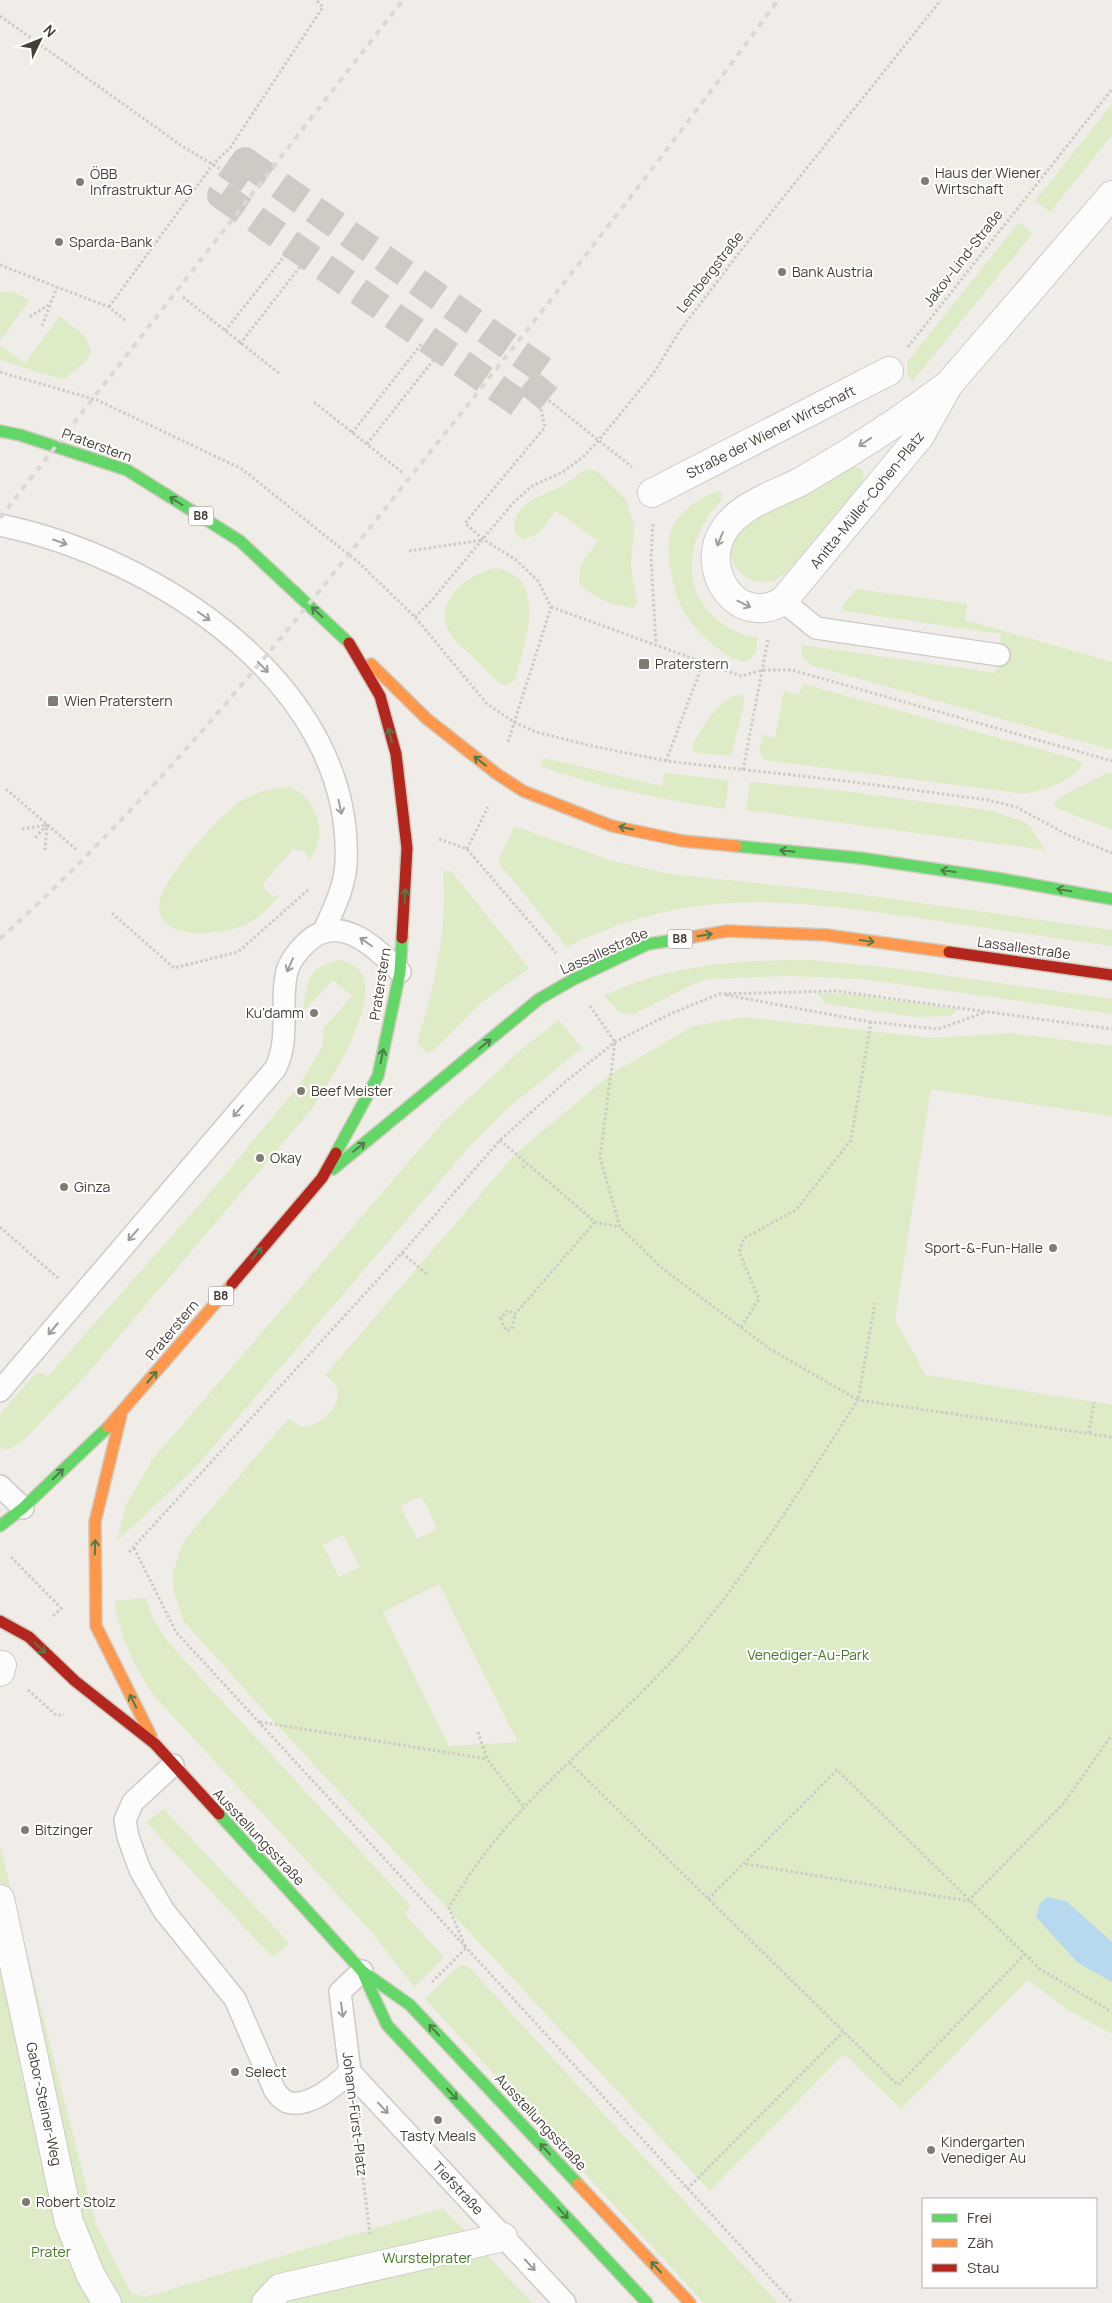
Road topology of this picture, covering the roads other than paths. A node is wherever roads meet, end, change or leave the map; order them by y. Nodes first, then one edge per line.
1 (1112, 195) edge
2 (889, 371) road end
3 (949, 384) junction
4 (0, 424) edge
5 (0, 431) edge
6 (20, 435) junction
7 (652, 493) dead end
8 (0, 526) edge
9 (774, 605) junction
10 (352, 645) junction
11 (998, 656) dead end
12 (1112, 899) edge
13 (324, 931) junction
14 (400, 972) junction
15 (1112, 975) edge
16 (322, 1178) junction
17 (0, 1391) edge
18 (121, 1414) junction
19 (0, 1486) edge
20 (23, 1508) junction
21 (0, 1526) edge
22 (0, 1622) edge
23 (155, 1744) junction
24 (173, 1765) junction
25 (0, 1899) edge
26 (362, 1971) junction
27 (350, 2072) junction
28 (504, 2237) junction
29 (107, 2303) edge
30 (266, 2303) edge
31 (565, 2303) edge
32 (647, 2303) edge
33 (690, 2303) edge

1 - 3 street
2 - 7 street, Straße der Wiener Wirtschaft
3 - 9 street, Anitta-Müller-Cohen-Platz
3 -> 9 street, Anitta-Müller-Cohen-Platz
4 - 6 main road
5 - 6 main road, Praterstern / B8
10 -> 6 main road, Praterstern / B8
8 -> 13 lane
9 - 11 lane
12 -> 10 main road, B8
14 -> 10 main road, Praterstern / B8
14 -> 13 lane
13 -> 17 lane
16 -> 14 main road, Praterstern / B8
16 -> 15 main road, Lassallestraße / B8
18 -> 16 main road, Praterstern / B8
20 -> 18 main road, Praterstern / B8
23 -> 18 main road, Ausstellungsstraße
19 - 20 lane
20 - 21 main road, Praterstern / B8
22 -> 23 main road, Ausstellungsstraße
23 - 24 main road, Ausstellungsstraße
24 - 26 main road, Ausstellungsstraße
24 - 27 lane
25 - 29 street, Gabor-Steiner-Weg
26 -> 27 lane, Johann-Fürst-Platz
26 -> 32 main road, Ausstellungsstraße
33 -> 26 main road, Ausstellungsstraße
27 -> 28 lane, Tiefstraße
28 - 30 street
28 -> 31 lane, Tiefstraße

